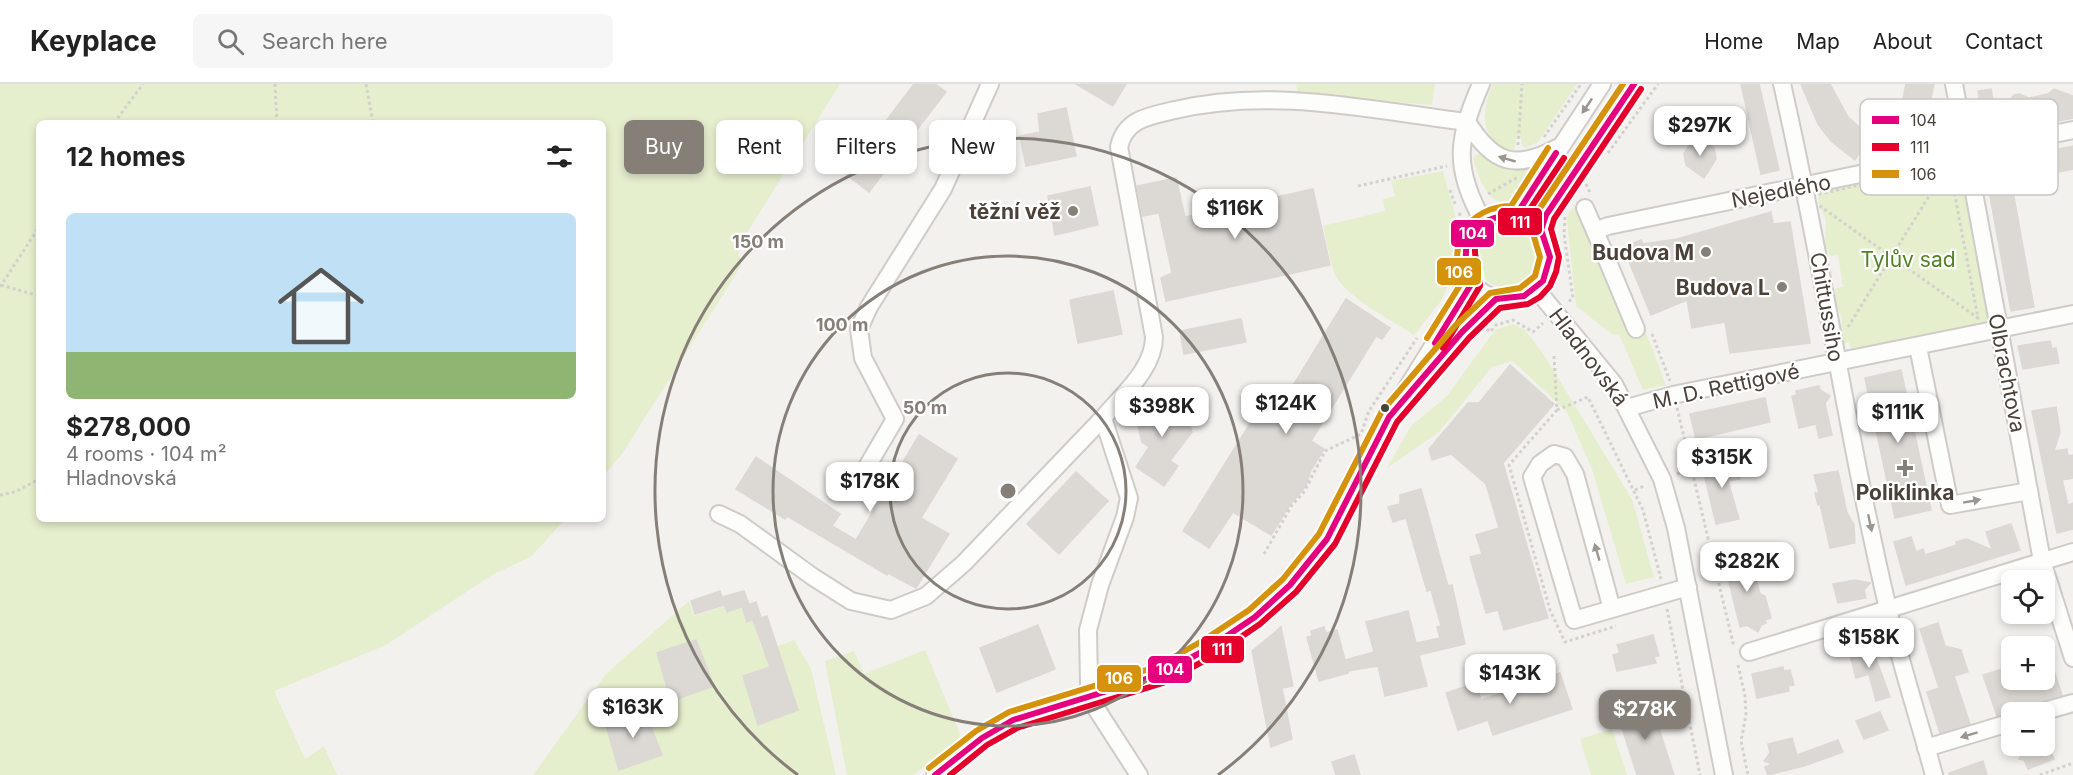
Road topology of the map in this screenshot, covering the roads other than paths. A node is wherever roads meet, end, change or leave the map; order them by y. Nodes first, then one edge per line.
1 (990, 84) edge
2 (1481, 84) edge
3 (1602, 84) edge
4 (1634, 84) edge
5 (1782, 84) edge
6 (1953, 84) edge
7 (1272, 91) edge
8 (1956, 99) edge
9 (1467, 122) junction
10 (2073, 130) edge
11 (2058, 134) edge
12 (1560, 147) junction
13 (1860, 180) edge
14 (1806, 192) junction
15 (1974, 195) edge
16 (1589, 205) road end
17 (1516, 214) junction
18 (1483, 221) junction
19 (1541, 230) junction
20 (1595, 231) junction
21 (1472, 283) junction
22 (1537, 290) junction
23 (1496, 299) junction
24 (2073, 314) edge
25 (1642, 327) road end
26 (2000, 329) junction
27 (1918, 346) junction
28 (1836, 355) junction
29 (1627, 408) junction
30 (1389, 417) junction
31 (1102, 418) junction
32 (861, 477) dead end
33 (2029, 491) junction
34 (719, 514) dead end
35 (2073, 552) edge
36 (2042, 561) junction
37 (1688, 587) junction
38 (1612, 609) junction
39 (1888, 610) junction
40 (1749, 652) dead end
41 (2073, 658) edge
42 (1092, 695) junction
43 (2073, 703) edge
44 (2055, 708) edge
45 (2001, 725) edge
46 (1926, 748) junction
47 (935, 775) edge
48 (1139, 775) edge
49 (1724, 775) edge
50 (1934, 775) edge

1 - 32 street
2 - 9 street
3 -> 12 street
4 - 19 street
5 - 14 street, Chittussiho
6 - 8 street, Olbrachtova
7 - 9 street
7 - 31 street
12 -> 9 street
9 - 18 street
10 - 11 street, Nejedlého
12 - 17 street
13 - 14 street, Nejedlého
14 - 20 street, Nejedlého
14 - 28 street, Chittussiho
15 - 26 street, Olbrachtova
16 - 20 street
17 - 18 street
17 - 19 street
18 - 21 street
19 - 22 street
20 - 25 street
21 - 23 street
21 - 30 street
22 - 23 street
22 - 29 street, Hladnovská
23 - 30 street
24 - 26 street, M. D. Rettigové
26 - 27 street, M. D. Rettigové
26 - 33 street, Olbrachtova
27 - 28 street, M. D. Rettigové
27 -> 33 street
28 - 29 street, M. D. Rettigové
28 -> 39 street, Chittussiho
29 - 37 street, Hladnovská
30 - 42 street
31 - 34 street
31 - 42 street
33 - 36 street, Olbrachtova
35 - 36 street
36 - 39 street
36 - 41 street, Olbrachtova
37 - 38 street
37 - 49 street, Hladnovská
38 -> 38 street
39 - 40 street
39 - 46 street, Chittussiho
42 - 47 street
42 - 48 street
43 - 44 street
45 -> 46 street
46 - 50 street, Chittussiho

